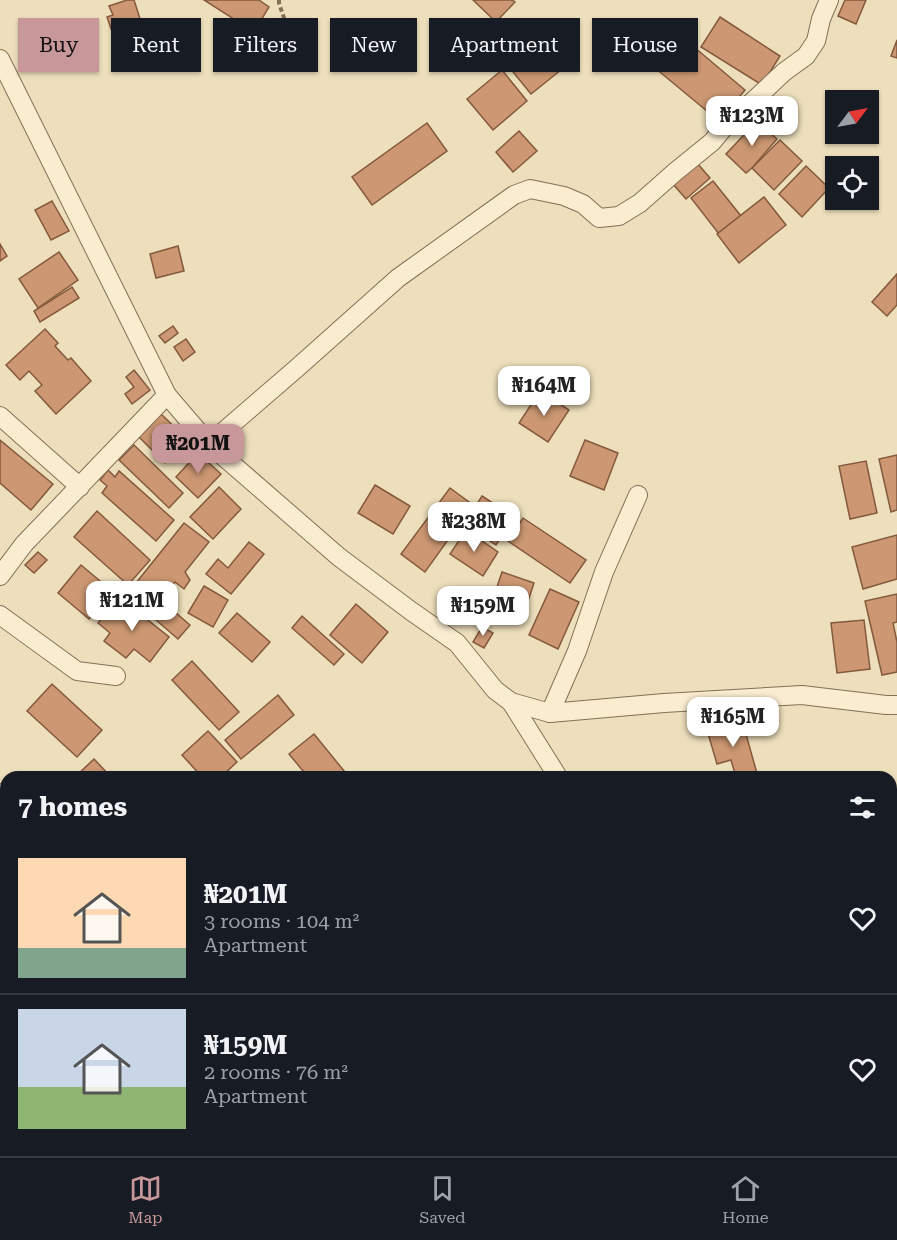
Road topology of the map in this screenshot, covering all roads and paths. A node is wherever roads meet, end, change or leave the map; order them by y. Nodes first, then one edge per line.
1 (279, 0) edge
2 (829, 0) edge
3 (284, 18) edge
4 (0, 59) edge
5 (167, 395) junction
6 (0, 416) edge
7 (209, 444) junction
8 (80, 487) junction
9 (638, 495) dead end
10 (0, 576) edge
11 (0, 615) edge
12 (116, 676) dead end
13 (511, 702) junction
14 (897, 705) edge
15 (550, 712) junction
16 (554, 771) edge

1 - 3 path
2 - 7 street
4 - 5 street
5 - 7 street
5 - 8 street
6 - 8 street
7 - 13 street
8 - 10 street
9 - 15 street
11 - 12 street
13 - 15 street
13 - 16 street
14 - 15 street

